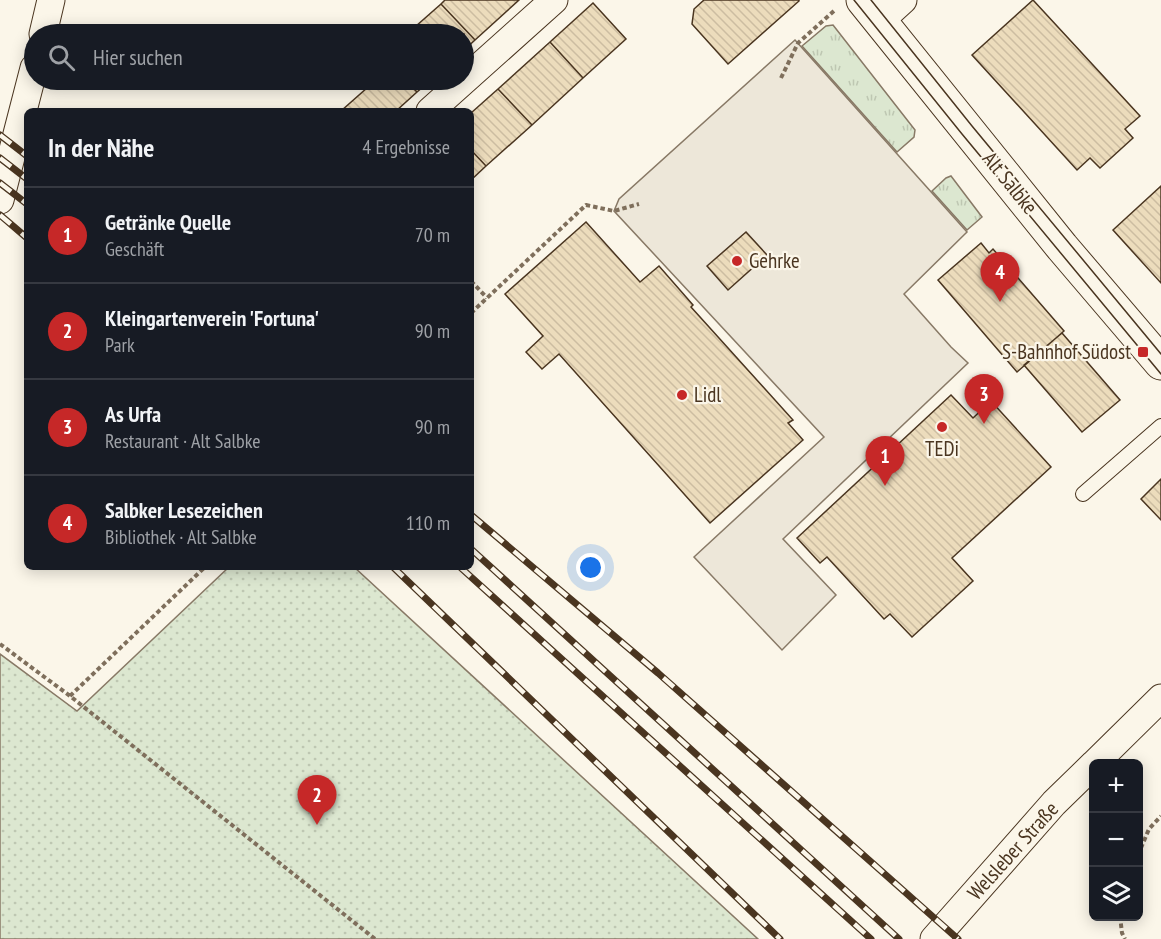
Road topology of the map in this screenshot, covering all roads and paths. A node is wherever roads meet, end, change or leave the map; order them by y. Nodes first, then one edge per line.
1 (51, 0) edge
2 (554, 0) edge
3 (872, 7) edge
4 (45, 24) edge
5 (474, 72) edge
6 (781, 78) dead end
7 (28, 90) edge
8 (453, 90) edge
9 (433, 108) edge
10 (0, 200) edge
11 (639, 204) dead end
12 (474, 284) edge
13 (487, 298) junction
14 (474, 310) edge
15 (1161, 363) edge
16 (1161, 426) edge
17 (1083, 494) dead end
18 (202, 570) edge
19 (0, 644) edge
20 (69, 696) junction
21 (1161, 698) edge
22 (1099, 759) edge
23 (1089, 769) edge
24 (1161, 816) edge
25 (1143, 843) edge
26 (1121, 921) edge
27 (375, 939) edge
28 (934, 939) edge
29 (1125, 939) edge

1 - 4 street
2 - 5 street
3 - 6 path
3 - 15 main road, Alt Salbke
7 - 10 street
8 - 9 street
11 - 13 path
12 - 13 path
13 - 14 path
16 - 17 lane
18 - 20 path
19 - 20 path
20 - 27 path
21 - 22 street, Welsleber Straße
23 - 28 street, Welsleber Straße
24 - 25 path
26 - 29 path

